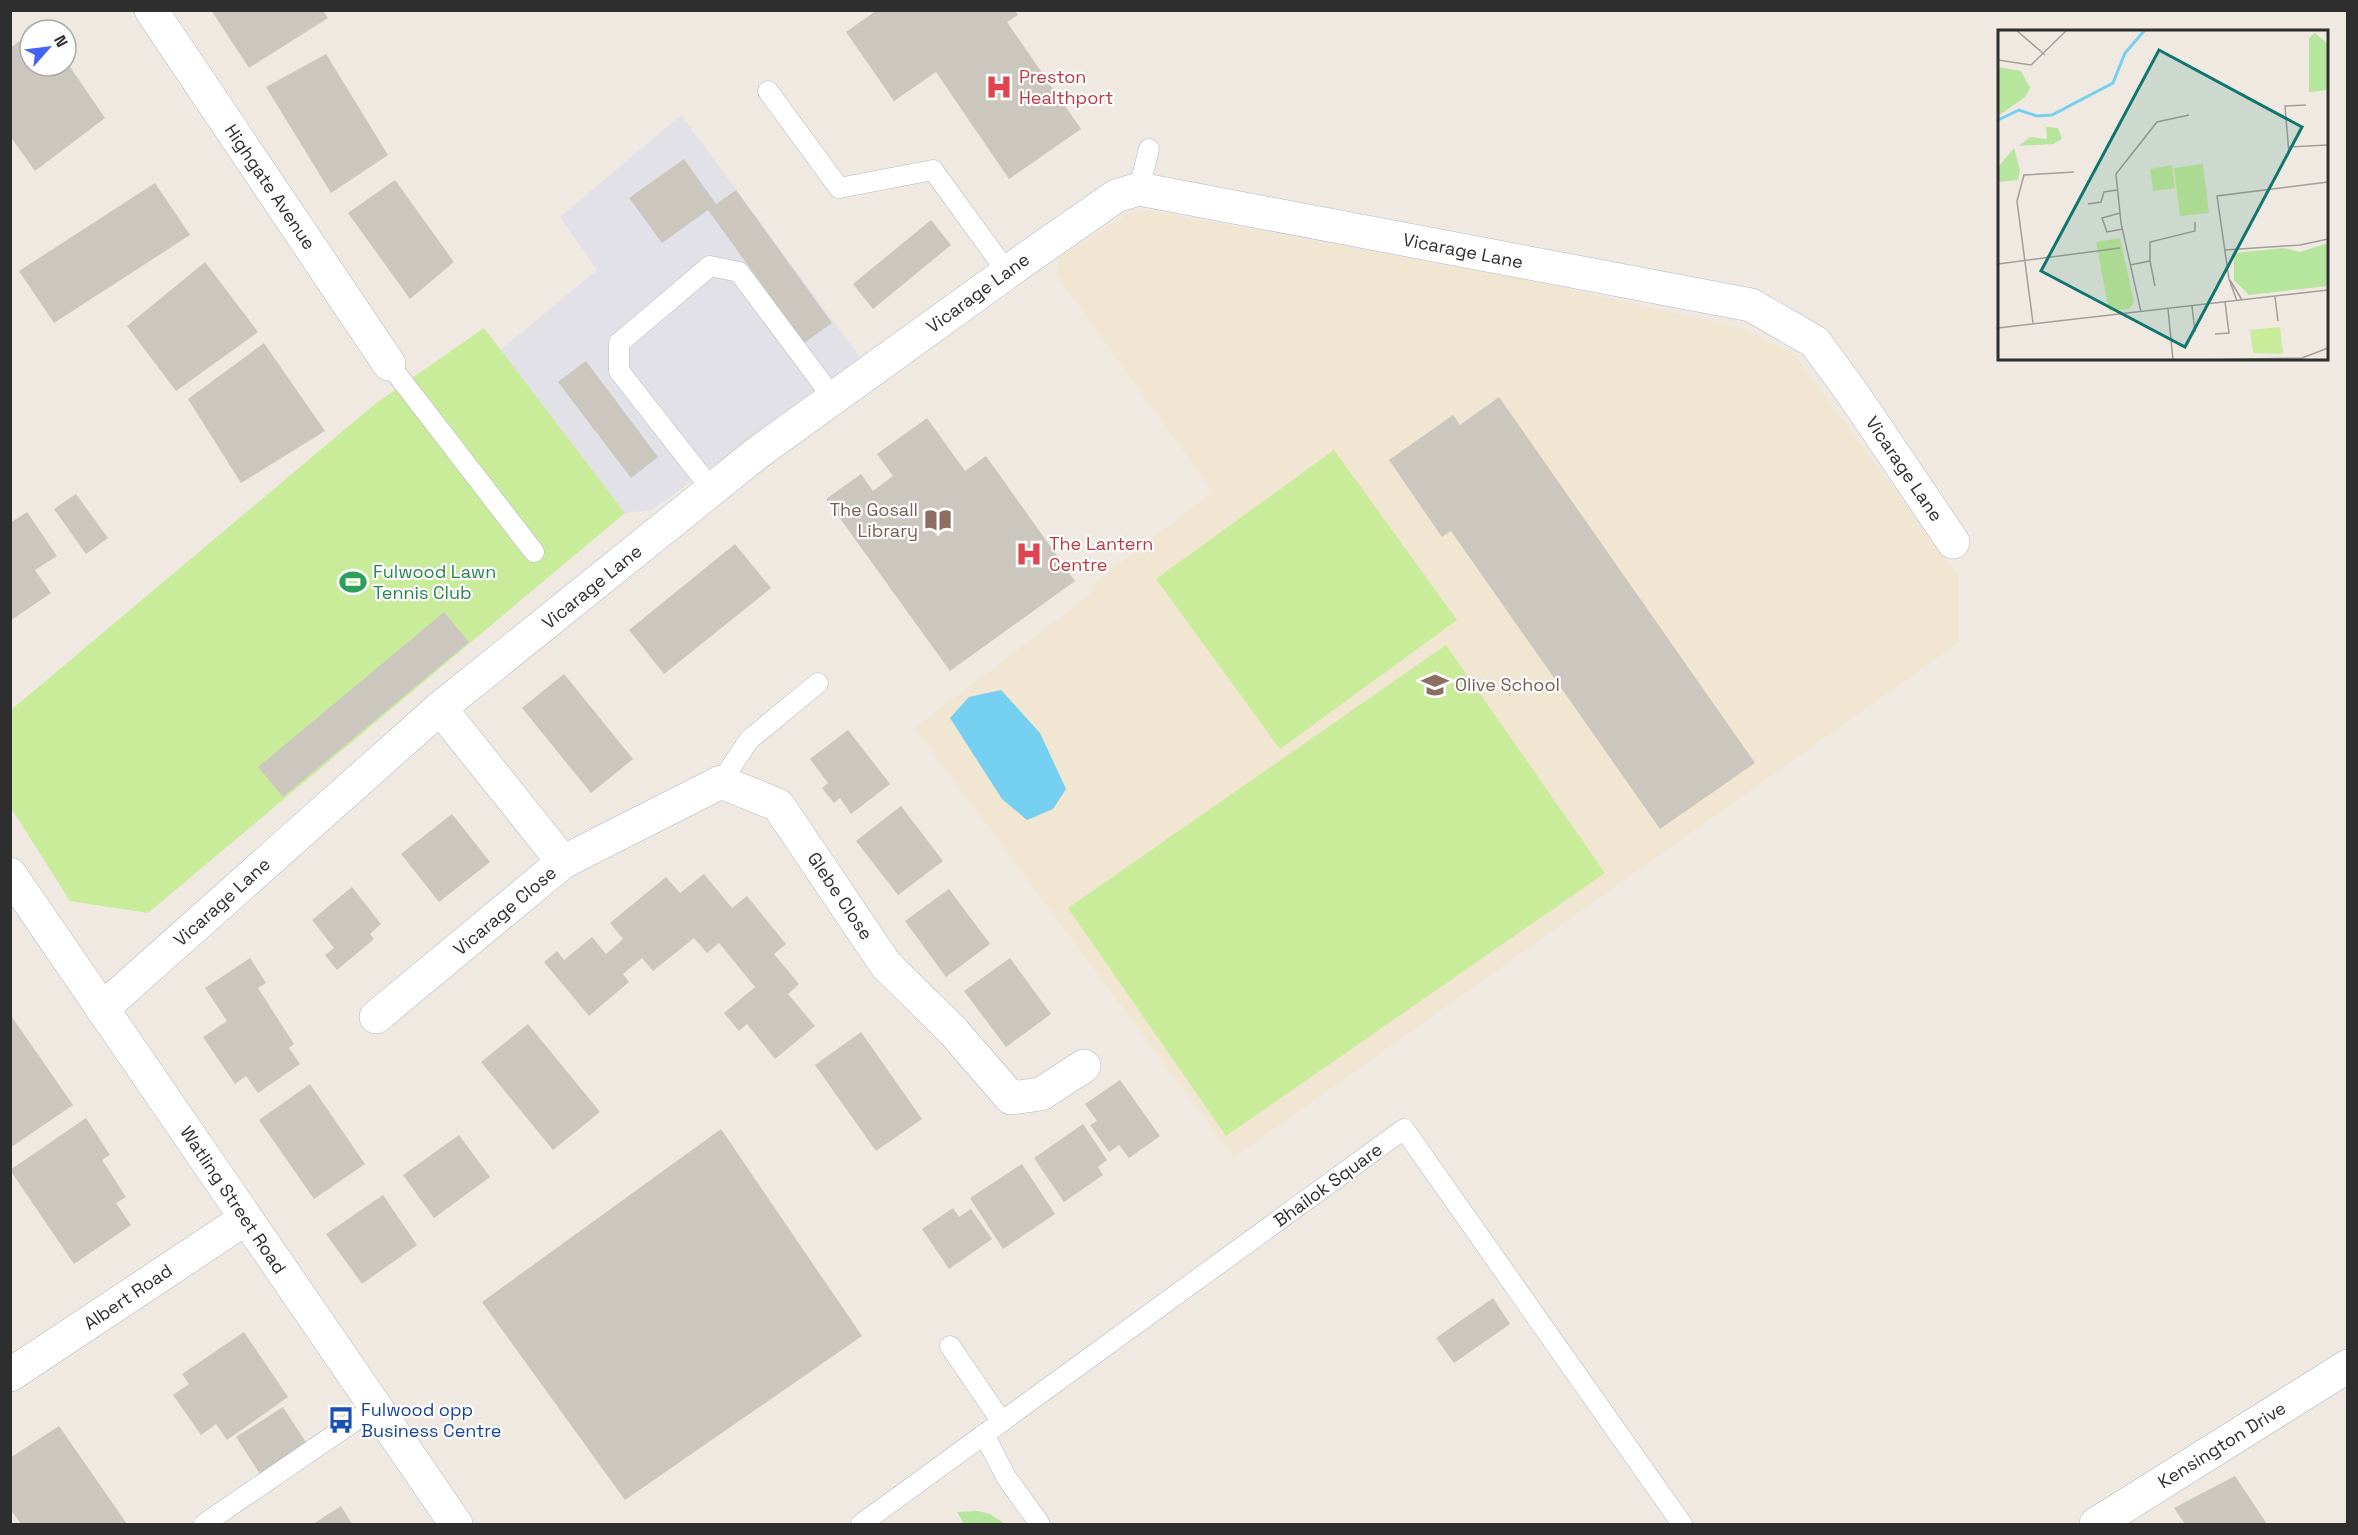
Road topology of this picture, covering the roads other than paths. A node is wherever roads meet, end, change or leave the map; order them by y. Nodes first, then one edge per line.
1 (151, 10) edge
2 (768, 90) dead end
3 (1149, 149) dead end
4 (1139, 189) junction
5 (1007, 272) junction
6 (389, 364) joint
7 (833, 398) junction
8 (713, 490) junction
9 (1953, 542) dead end
10 (534, 552) dead end
11 (818, 684) dead end
12 (440, 708) junction
13 (721, 782) junction
14 (563, 862) junction
15 (10, 874) edge
16 (102, 1009) junction
17 (376, 1017) dead end
18 (1084, 1066) dead end
19 (245, 1219) junction
20 (950, 1346) dead end
21 (2348, 1366) edge
22 (10, 1375) edge
23 (375, 1407) junction
24 (1002, 1422) junction
25 (984, 1434) junction
26 (2131, 1515) edge
27 (204, 1524) edge
28 (456, 1524) edge
29 (861, 1524) edge
30 (1040, 1524) edge
31 (1682, 1524) edge
32 (2096, 1524) edge

1 - 6 street, Highgate Avenue
2 - 5 lane
3 - 4 lane
4 - 5 street, Vicarage Lane
4 - 9 street, Vicarage Lane
5 - 7 street, Vicarage Lane
6 - 10 lane
7 - 8 street, Vicarage Lane
7 - 8 lane
8 - 12 street, Vicarage Lane
11 - 13 lane
12 - 14 street, Vicarage Close
12 - 16 street, Vicarage Lane
13 - 14 street
13 - 18 street, Glebe Close
14 - 17 street, Vicarage Close
15 - 16 street, Watling Street Road
16 - 19 street, Watling Street Road
19 - 22 street, Albert Road
19 - 23 street, Watling Street Road
20 - 24 lane
21 - 26 street, Kensington Drive
23 - 27 lane
23 - 28 street, Watling Street Road
24 - 25 lane, Bhailok Square
24 - 31 lane, Bhailok Square
25 - 29 lane, Bhailok Square
25 - 30 lane
26 - 32 street, Kensington Drive

